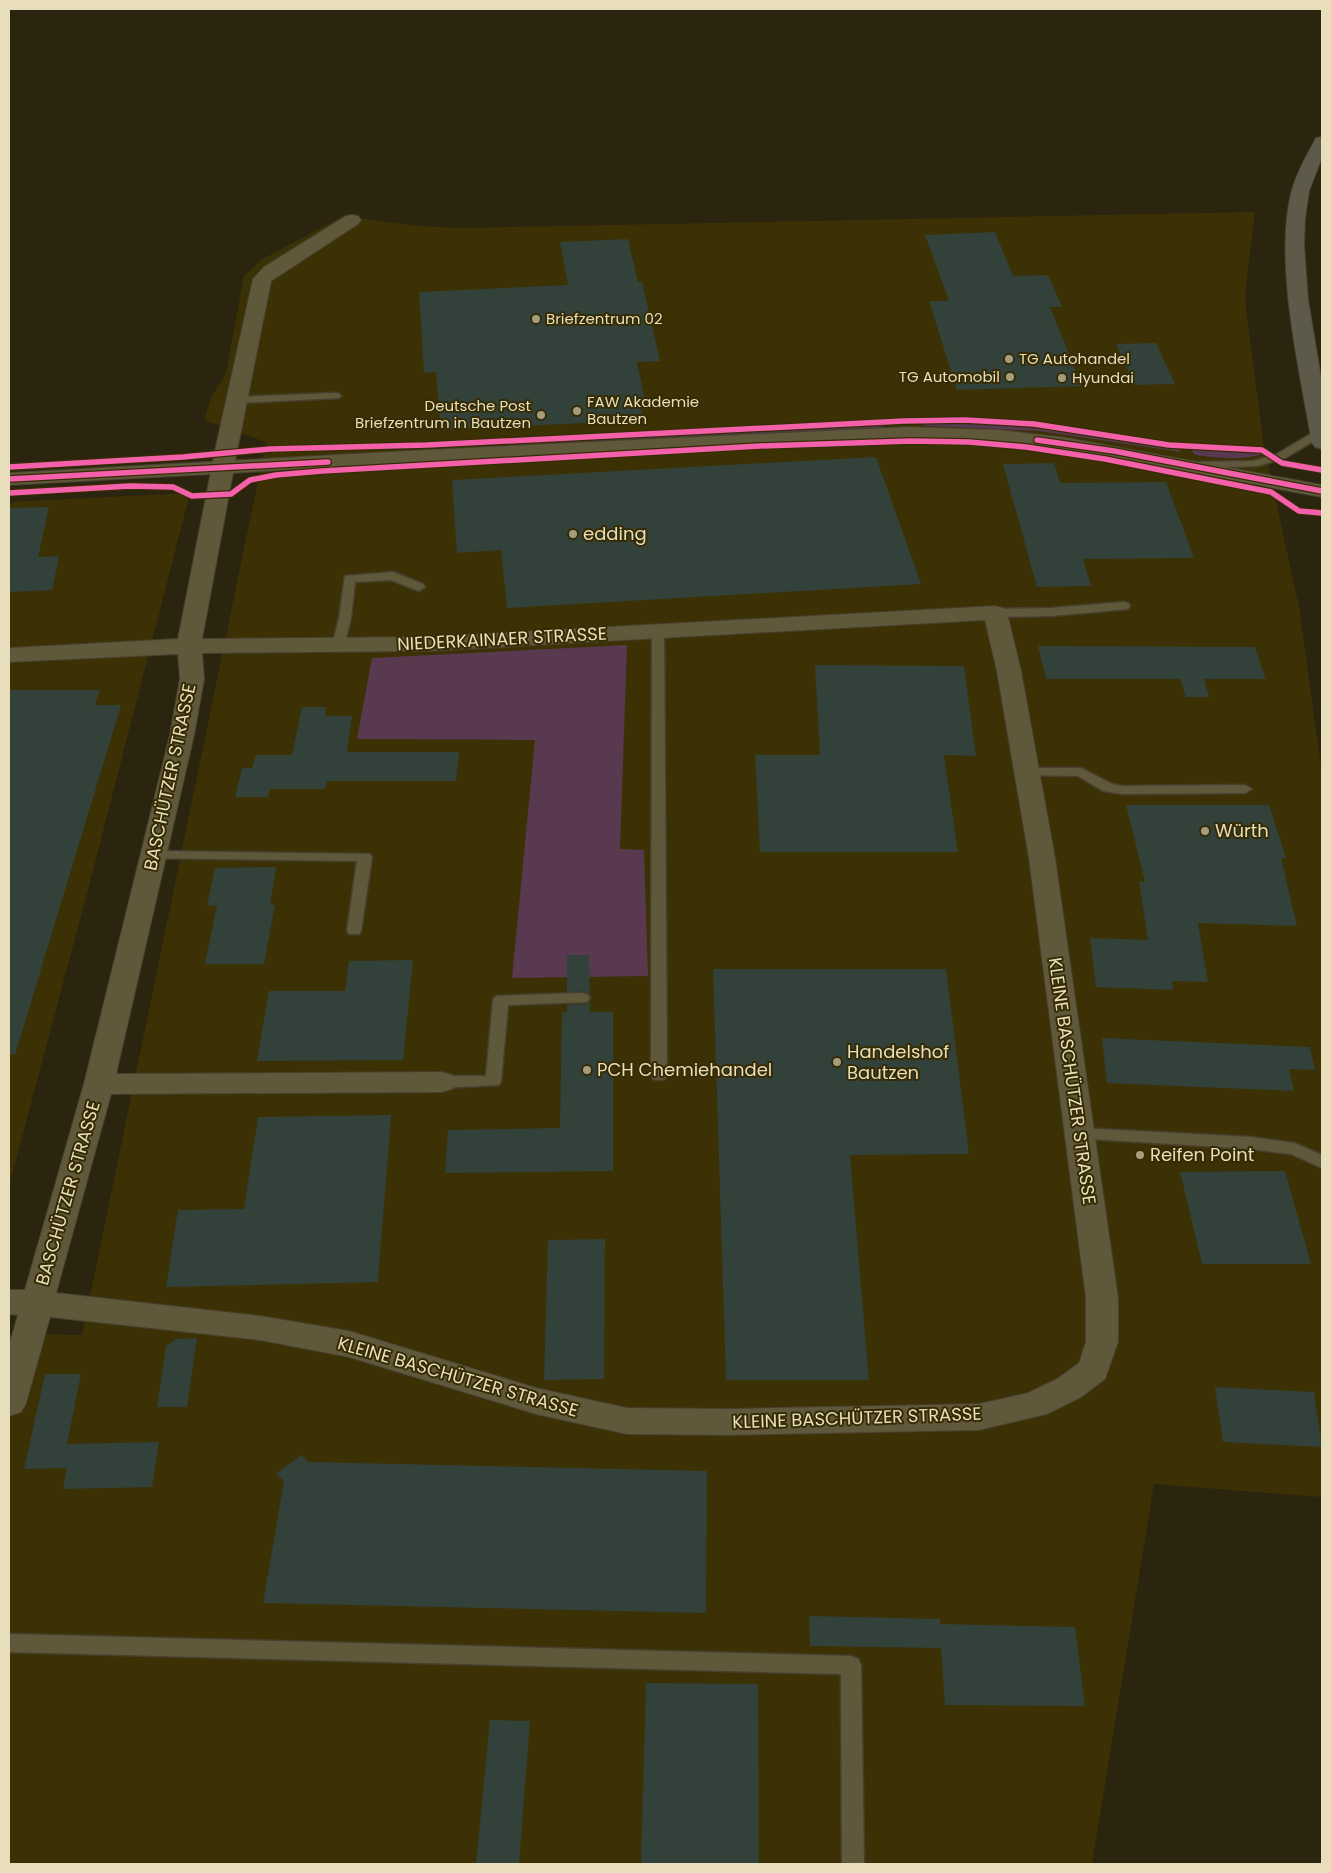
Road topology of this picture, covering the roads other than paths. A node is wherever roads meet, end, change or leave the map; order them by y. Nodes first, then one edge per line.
1 (1322, 142) edge
2 (352, 220) dead end
3 (335, 396) dead end
4 (237, 400) junction
5 (1321, 438) edge
6 (1191, 465) junction
7 (224, 468) junction
8 (9, 479) edge
9 (1322, 491) edge
10 (419, 586) dead end
11 (1124, 606) dead end
12 (995, 613) junction
13 (658, 632) junction
14 (189, 646) junction
15 (338, 646) junction
16 (9, 655) edge
17 (1027, 772) junction
18 (1245, 790) dead end
19 (153, 855) junction
20 (354, 931) dead end
21 (582, 998) dead end
22 (659, 1075) dead end
23 (442, 1082) joint
24 (100, 1084) junction
25 (1080, 1134) junction
26 (1322, 1162) edge
27 (23, 1302) edge
28 (9, 1403) edge
29 (9, 1643) edge
30 (853, 1864) edge

1 - 5 main road
2 - 4 street, BASCHÜTZER STRASSE
3 - 4 lane
4 - 7 street, BASCHÜTZER STRASSE
5 - 6 lane
6 - 7 street
6 - 9 street
7 - 8 street
7 - 14 street, BASCHÜTZER STRASSE
10 - 15 lane
11 - 12 lane
12 - 13 street, NIEDERKAINAER STRASSE
12 - 17 street, KLEINE BASCHÜTZER STRASSE
13 - 15 street, NIEDERKAINAER STRASSE
13 - 22 lane
14 - 15 street, NIEDERKAINAER STRASSE
14 - 16 street, NIEDERKAINAER STRASSE
14 - 19 street, BASCHÜTZER STRASSE
17 - 18 lane
17 - 25 street, KLEINE BASCHÜTZER STRASSE
19 - 20 lane
19 - 24 street, BASCHÜTZER STRASSE
21 - 23 lane
23 - 24 street, BASCHÜTZER STRASSE
24 - 27 street, BASCHÜTZER STRASSE
25 - 26 lane
25 - 27 street, KLEINE BASCHÜTZER STRASSE
27 - 28 street, BASCHÜTZER STRASSE
29 - 30 lane

